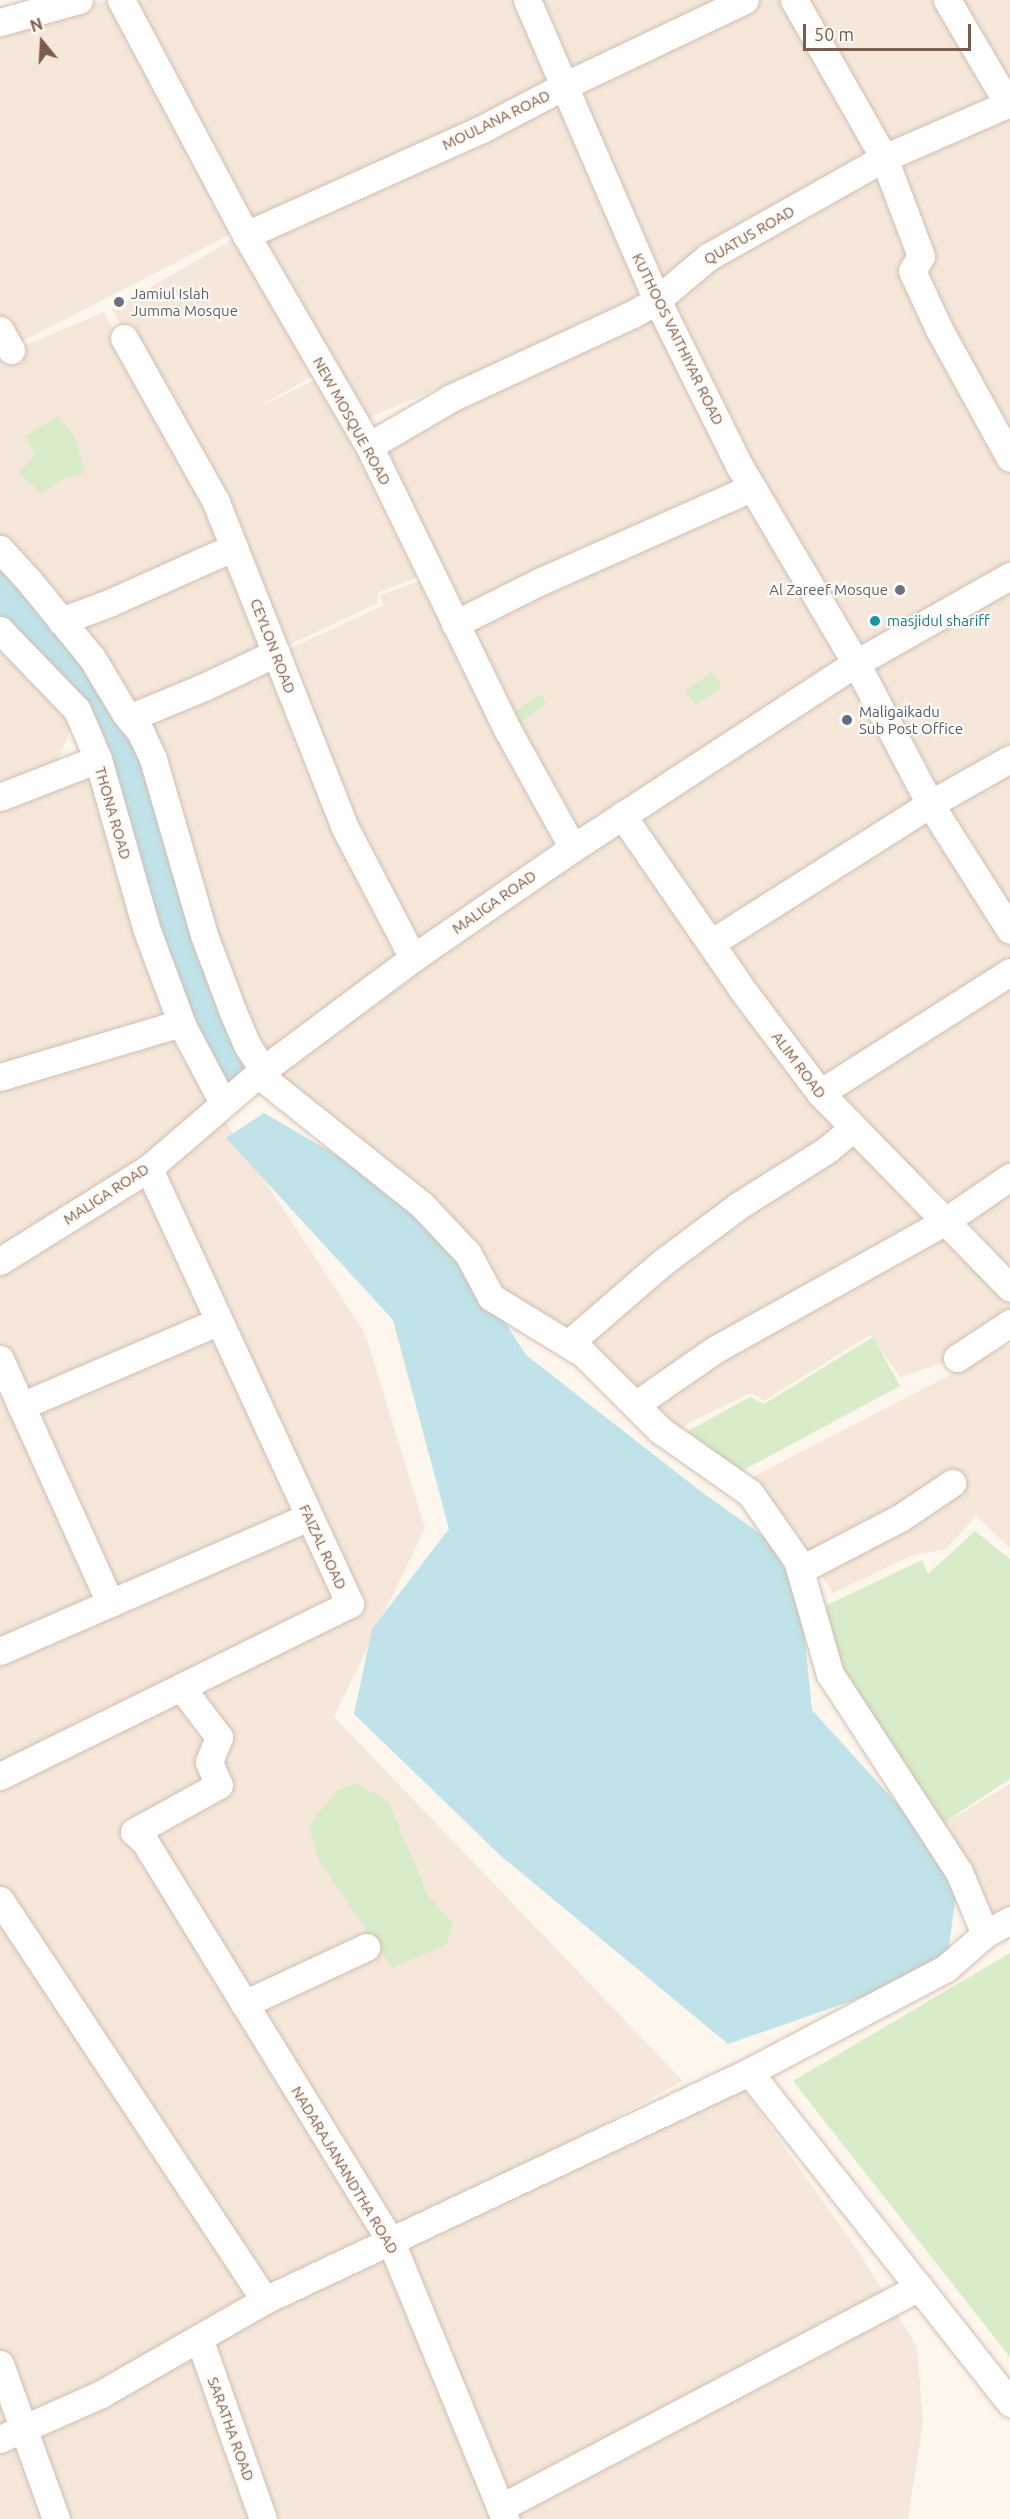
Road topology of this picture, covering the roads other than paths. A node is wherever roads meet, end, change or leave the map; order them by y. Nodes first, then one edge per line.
1 (79, 0) edge
2 (121, 0) edge
3 (527, 0) edge
4 (745, 0) edge
5 (794, 0) edge
6 (947, 0) edge
7 (0, 22) edge
8 (564, 86) junction
9 (1009, 104) edge
10 (884, 158) junction
11 (246, 235) junction
12 (657, 300) junction
13 (124, 338) dead end
14 (369, 446) junction
15 (1010, 458) edge
16 (751, 488) junction
17 (234, 547) junction
18 (0, 549) edge
19 (1010, 576) edge
20 (61, 621) junction
21 (455, 624) junction
22 (0, 630) edge
23 (276, 653) junction
24 (856, 663) junction
25 (129, 718) junction
26 (98, 759) junction
27 (1010, 759) edge
28 (0, 797) edge
29 (930, 804) junction
30 (621, 815) junction
31 (573, 848) junction
32 (1010, 930) edge
33 (711, 943) junction
34 (413, 958) junction
35 (1010, 972) edge
36 (182, 1023) junction
37 (261, 1072) junction
38 (0, 1077) edge
39 (820, 1093) junction
40 (223, 1103) junction
41 (852, 1129) junction
42 (149, 1168) junction
43 (1010, 1177) edge
44 (944, 1222) junction
45 (0, 1261) edge
46 (1010, 1287) edge
47 (219, 1322) junction
48 (1010, 1323) edge
49 (568, 1344) junction
50 (957, 1358) dead end
51 (0, 1359) edge
52 (635, 1405) junction
53 (21, 1406) junction
54 (951, 1483) dead end
55 (308, 1516) junction
56 (800, 1570) junction
57 (110, 1603) junction
58 (0, 1651) edge
59 (181, 1687) junction
60 (0, 1776) edge
61 (0, 1900) edge
62 (1010, 1920) edge
63 (985, 1934) junction
64 (366, 1947) dead end
65 (244, 2004) junction
66 (749, 2072) junction
67 (391, 2242) junction
68 (919, 2287) junction
69 (265, 2300) junction
70 (199, 2338) junction
71 (0, 2364) edge
72 (1010, 2403) edge
73 (11, 2434) edge
74 (502, 2513) edge
75 (56, 2519) edge
76 (263, 2519) edge

1 - 7 street
2 - 11 street, NEW MOSQUE ROAD
3 - 8 street, KUTHOOS VAITHIYAR ROAD
4 - 8 street, MOULANA ROAD
5 - 10 street
6 - 9 street
8 - 11 street, MOULANA ROAD
8 - 12 street, KUTHOOS VAITHIYAR ROAD
9 - 10 street, QUATUS ROAD
10 - 12 street, QUATUS ROAD
10 - 15 street
11 - 14 street, NEW MOSQUE ROAD
12 - 14 street, QUATUS ROAD
12 - 16 street, KUTHOOS VAITHIYAR ROAD
13 - 17 street, CEYLON ROAD
14 - 21 street, NEW MOSQUE ROAD
16 - 21 street
16 - 24 street, KUTHOOS VAITHIYAR ROAD
17 - 20 street
17 - 23 street, CEYLON ROAD
18 - 20 street
19 - 24 street, MALIGA ROAD
20 - 25 street
21 - 31 street, NEW MOSQUE ROAD
22 - 26 street, THONA ROAD
23 - 25 street
23 - 34 street, CEYLON ROAD
24 - 29 street, KUTHOOS VAITHIYAR ROAD
24 - 30 street, MALIGA ROAD
25 - 37 street
26 - 28 street
26 - 36 street, THONA ROAD
27 - 29 street
29 - 32 street, KUTHOOS VAITHIYAR ROAD
29 - 33 street
30 - 31 street, MALIGA ROAD
30 - 33 street, ALIM ROAD
31 - 34 street, MALIGA ROAD
33 - 39 street, ALIM ROAD
34 - 37 street, MALIGA ROAD
35 - 39 street
36 - 38 street
36 - 40 street, THONA ROAD
37 - 40 street, MALIGA ROAD
37 - 49 street
39 - 41 street, ALIM ROAD
40 - 42 street, MALIGA ROAD
41 - 44 street, ALIM ROAD
41 - 49 street
42 - 45 street, MALIGA ROAD
42 - 47 street, FAIZAL ROAD
43 - 44 street
44 - 46 street, ALIM ROAD
44 - 52 street
47 - 53 street
47 - 55 street, FAIZAL ROAD
48 - 50 street
49 - 52 street
51 - 53 street
52 - 56 street
53 - 57 street
54 - 56 street
55 - 57 street
55 - 59 street, FAIZAL ROAD
56 - 63 street
57 - 58 street
59 - 60 street, FAIZAL ROAD
59 - 65 street, NADARAJANANDTHA ROAD
61 - 69 street
62 - 63 street
63 - 66 street
64 - 65 street
65 - 67 street, NADARAJANANDTHA ROAD
66 - 67 street
66 - 68 street
67 - 69 street
67 - 74 street, NADARAJANANDTHA ROAD
68 - 72 street
68 - 74 street
69 - 70 street
70 - 73 street
70 - 76 street, SARATHA ROAD
71 - 73 street
73 - 75 street

